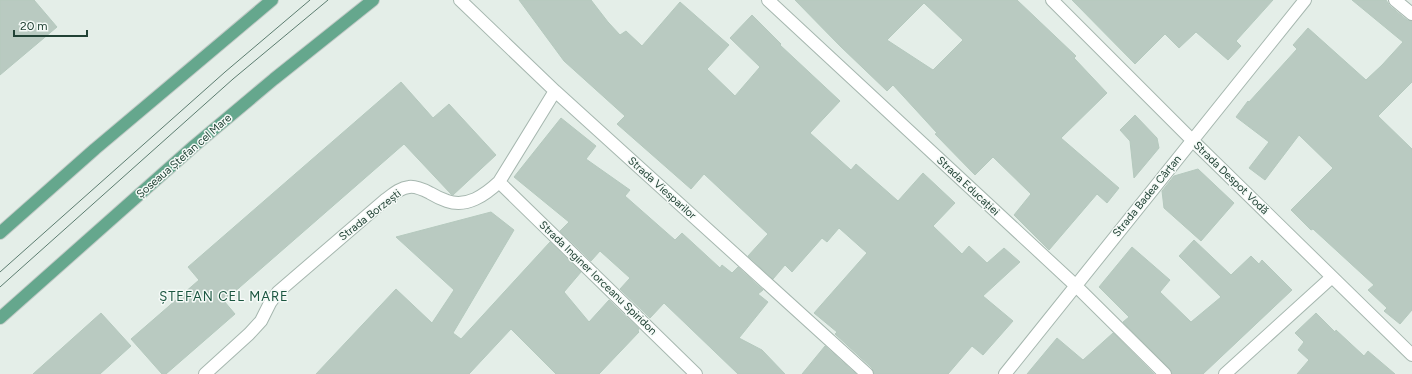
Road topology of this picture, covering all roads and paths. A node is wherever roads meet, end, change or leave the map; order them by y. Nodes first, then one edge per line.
1 (272, 0) edge
2 (373, 0) edge
3 (460, 0) edge
4 (768, 0) edge
5 (1052, 0) edge
6 (1305, 0) edge
7 (1395, 0) edge
8 (1412, 14) edge
9 (555, 91) junction
10 (1192, 140) junction
11 (500, 182) junction
12 (0, 233) edge
13 (1332, 277) junction
14 (1075, 285) junction
15 (0, 318) edge
16 (1412, 355) edge
17 (204, 374) edge
18 (696, 374) edge
19 (867, 374) edge
20 (1005, 374) edge
21 (1165, 374) edge
22 (1225, 374) edge

1 - 12 main road
2 - 15 main road, Șoseaua Ștefan cel Mare
3 - 9 street, Strada Viesparilor
4 - 14 street, Strada Educației
5 - 10 street, Strada Despot Vodă
6 - 10 street, Strada Badea Cârțan
7 - 8 street
9 - 11 street, Strada Borzești
9 - 19 street, Strada Viesparilor
10 - 13 street, Strada Despot Vodă
10 - 14 street, Strada Badea Cârțan
11 - 17 street, Strada Borzești
11 - 18 street, Strada Inginer Iorceanu Spiridon
13 - 16 street, Strada Despot Vodă
13 - 22 street
14 - 20 street, Strada Badea Cârțan
14 - 21 street, Strada Educației

